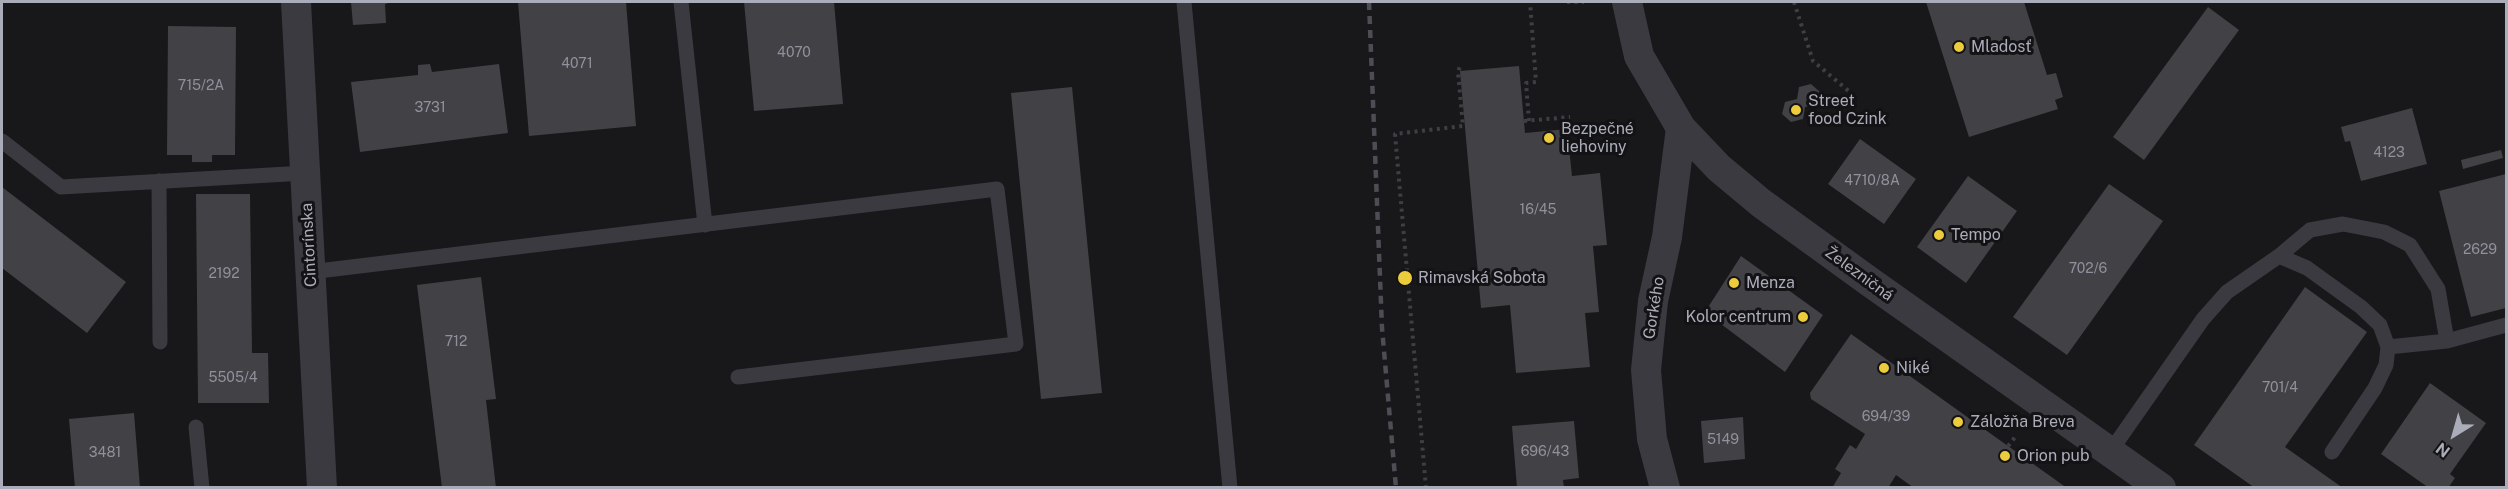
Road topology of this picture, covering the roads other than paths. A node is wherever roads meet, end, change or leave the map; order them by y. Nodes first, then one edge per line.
1 (296, 2) edge
2 (681, 2) edge
3 (1184, 2) edge
4 (1627, 2) edge
5 (1681, 128) junction
6 (2, 141) edge
7 (305, 173) junction
8 (159, 181) junction
9 (705, 225) junction
10 (2279, 256) junction
11 (310, 272) junction
12 (2506, 325) edge
13 (2447, 341) junction
14 (160, 342) dead end
15 (2388, 347) junction
16 (738, 377) dead end
17 (196, 427) dead end
18 (2110, 452) junction
19 (2332, 452) dead end
20 (202, 488) edge
21 (322, 488) edge
22 (1230, 488) edge
23 (1665, 488) edge
24 (2161, 488) edge

1 - 7 street, Cintorínska
2 - 9 lane
3 - 22 lane
4 - 5 street, Železničná
5 - 18 street, Železničná
5 - 23 street, Gorkého
6 - 8 lane
7 - 8 lane
7 - 11 street, Cintorínska
8 - 14 lane
9 - 11 lane
9 - 16 lane
10 - 13 lane
10 - 15 lane
10 - 18 lane
11 - 21 street, Cintorínska
12 - 13 lane
13 - 15 lane
15 - 19 lane
17 - 20 lane
18 - 24 street, Železničná

